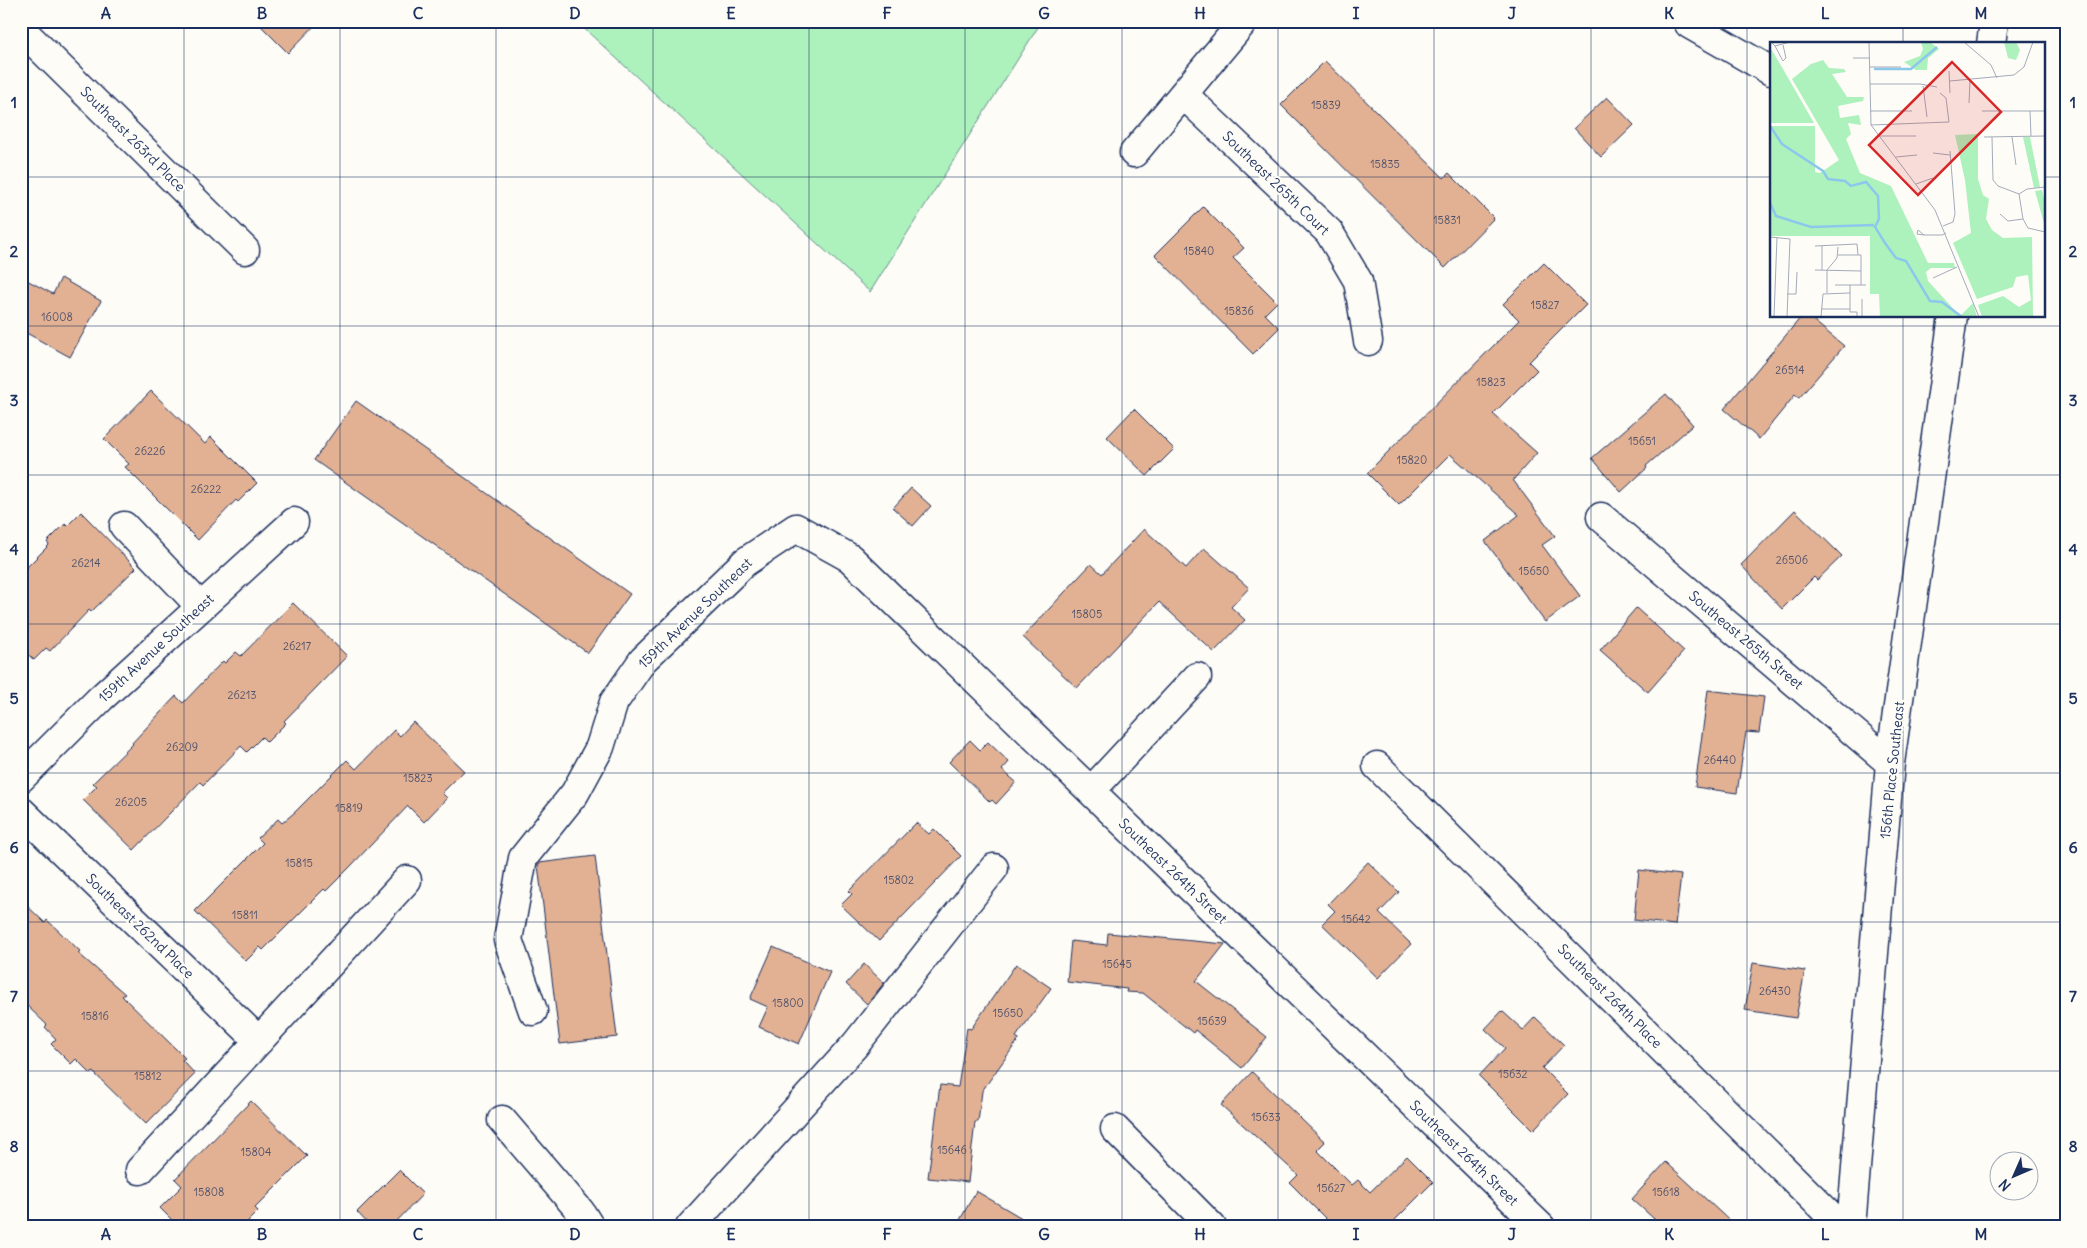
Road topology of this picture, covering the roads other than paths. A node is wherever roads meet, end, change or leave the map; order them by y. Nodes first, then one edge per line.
1 (1244, 21) edge
2 (1994, 21) edge
3 (1689, 24) dead end
4 (21, 29) edge
5 (1991, 42) edge
6 (1770, 70) edge
7 (1183, 94) junction
8 (1134, 153) dead end
9 (245, 250) dead end
10 (1953, 318) edge
11 (1368, 341) dead end
12 (1601, 516) dead end
13 (294, 522) dead end
14 (124, 526) dead end
15 (796, 528) joint
16 (201, 606) junction
17 (1197, 678) dead end
18 (1890, 763) junction
19 (1377, 766) dead end
20 (21, 778) edge
21 (1091, 791) junction
22 (21, 811) edge
23 (994, 868) dead end
24 (407, 880) dead end
25 (533, 1011) dead end
26 (259, 1041) junction
27 (502, 1120) dead end
28 (1115, 1129) dead end
29 (140, 1170) dead end
30 (590, 1227) edge
31 (690, 1227) edge
32 (1212, 1227) edge
33 (1541, 1227) edge
34 (1842, 1227) edge
35 (1851, 1227) edge

1 - 7 street
2 - 5 street
3 - 6 street
4 - 9 street, Southeast 263rd Place
7 - 8 street
7 - 11 street, Southeast 265th Court
10 - 18 street, 156th Place Southeast
12 - 18 street, Southeast 265th Street
13 - 16 street, 159th Avenue Southeast
14 - 16 street
15 - 21 street, Southeast 264th Street
15 - 25 street, 159th Avenue Southeast
16 - 20 street, 159th Avenue Southeast
17 - 21 street
18 - 35 street, 156th Place Southeast
19 - 34 street, Southeast 264th Place
21 - 33 street, Southeast 264th Street
22 - 26 street, Southeast 262nd Place
23 - 31 street
24 - 26 street
26 - 29 street
27 - 30 street
28 - 32 street

